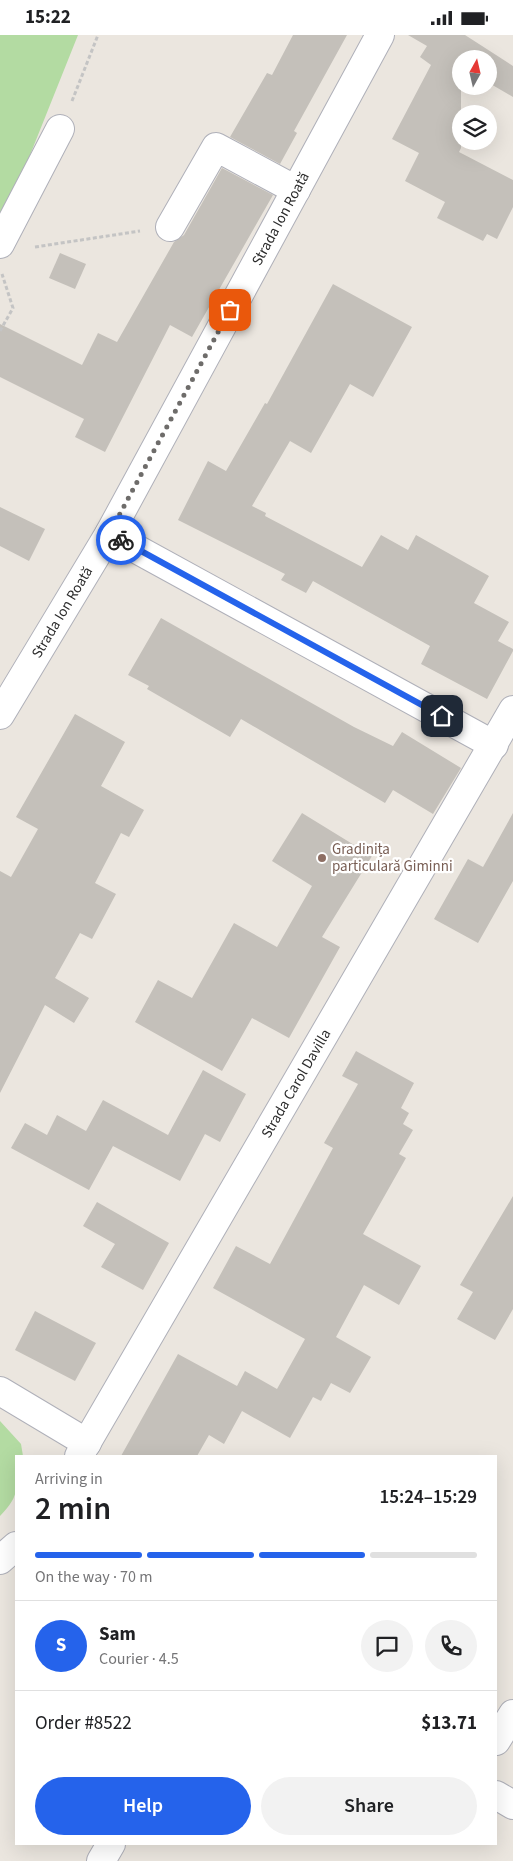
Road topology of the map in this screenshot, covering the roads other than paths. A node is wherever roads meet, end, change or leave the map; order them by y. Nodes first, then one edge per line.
1 (380, 35) edge
2 (60, 129) road end
3 (296, 190) junction
4 (170, 227) road end
5 (0, 244) edge
6 (109, 534) junction
7 (513, 710) edge
8 (0, 715) edge
9 (494, 745) junction
10 (0, 1391) edge
11 (83, 1449) edge
12 (15, 1547) edge
13 (0, 1560) edge
14 (513, 1715) edge
15 (497, 1739) edge
16 (497, 1796) edge
17 (513, 1805) edge
18 (110, 1845) edge
19 (101, 1861) edge

1 - 3 street, Strada Ion Roată
2 - 5 street
3 - 4 street
3 - 6 street, Strada Ion Roată
6 - 8 street, Strada Ion Roată
6 - 9 street
7 - 9 street, Strada Carol Davilla
9 - 11 street, Strada Carol Davilla
10 - 11 street
12 - 13 street
14 - 15 street
16 - 17 street
18 - 19 street

